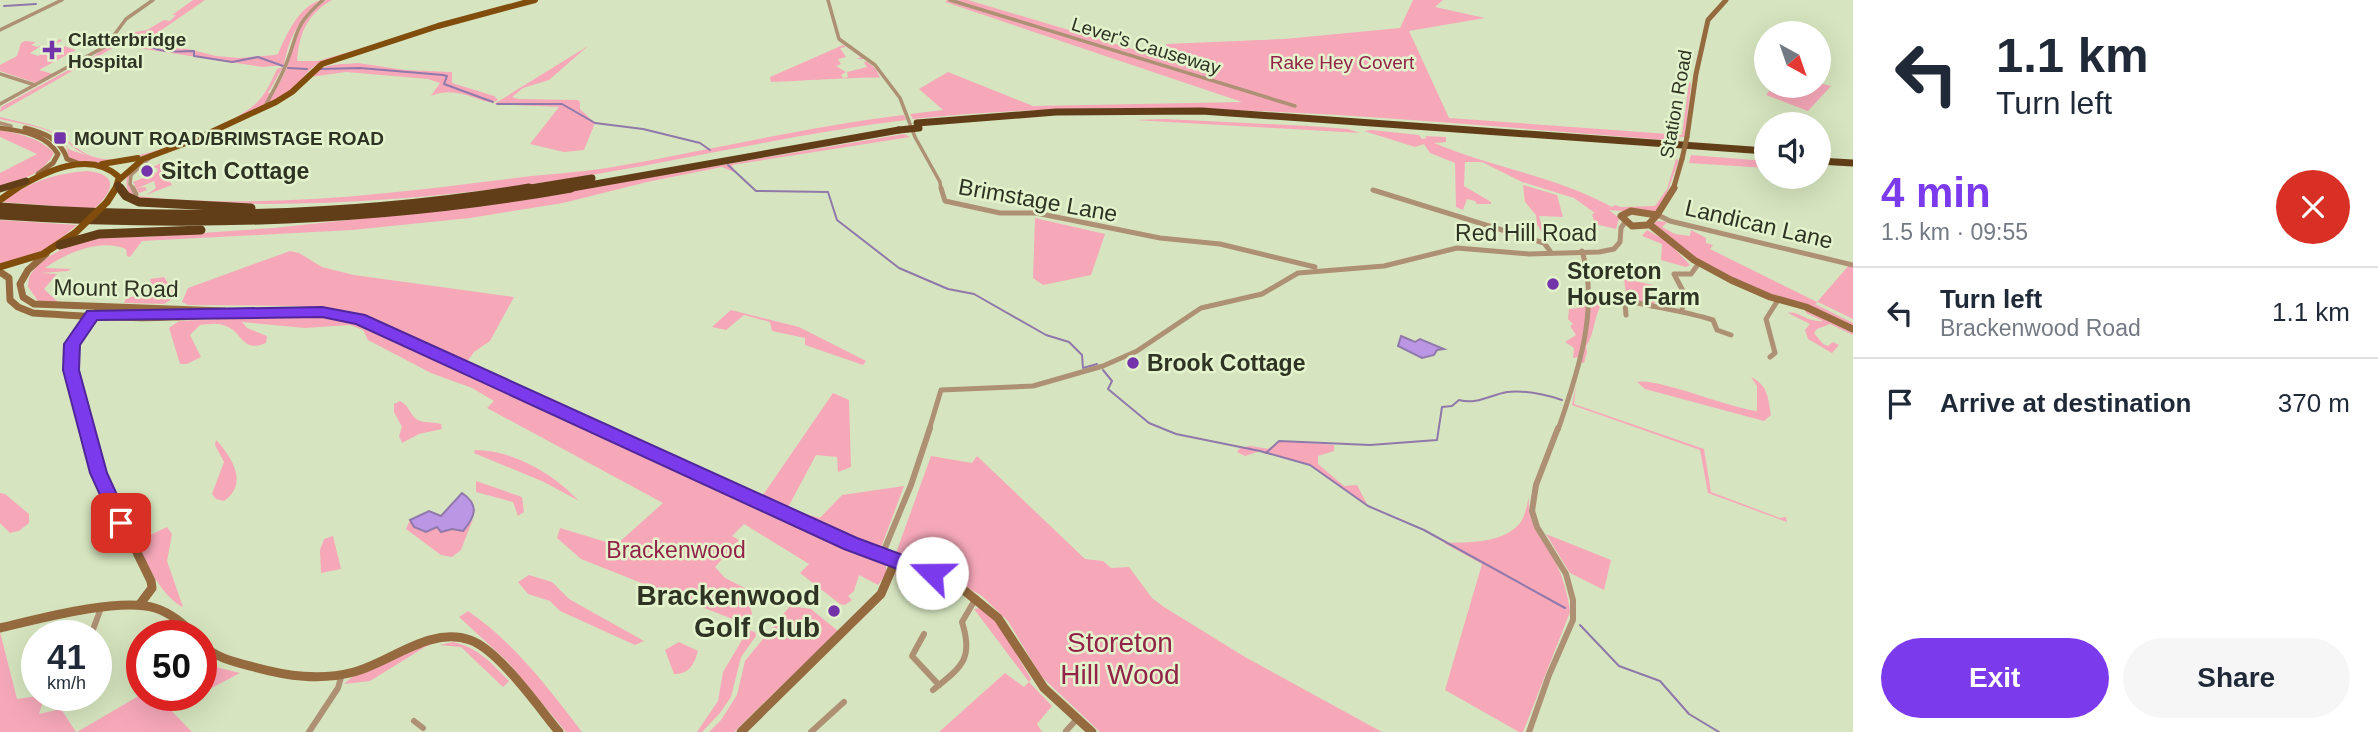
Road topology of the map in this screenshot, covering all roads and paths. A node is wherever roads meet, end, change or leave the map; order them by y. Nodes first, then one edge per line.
1 (62, 0) edge
2 (153, 0) edge
3 (323, 0) edge
4 (535, 0) edge
5 (828, 0) edge
6 (950, 0) edge
7 (1726, 0) edge
8 (0, 30) edge
9 (0, 74) edge
10 (35, 86) junction
11 (0, 105) edge
12 (1295, 106) dead end
13 (264, 108) junction
14 (0, 125) edge
15 (918, 125) junction
16 (898, 128) junction
17 (1754, 150) edge
18 (1754, 156) edge
19 (1831, 156) edge
20 (149, 157) junction
21 (1853, 158) edge
22 (1831, 162) edge
23 (1853, 163) edge
24 (88, 165) junction
25 (29, 180) junction
26 (119, 183) junction
27 (0, 189) edge
28 (1373, 190) dead end
29 (136, 194) dead end
30 (0, 200) edge
31 (417, 203) junction
32 (0, 207) edge
33 (1639, 213) junction
34 (0, 215) edge
35 (1658, 215) junction
36 (334, 218) junction
37 (1625, 222) junction
38 (1649, 224) junction
39 (1639, 228) junction
40 (1662, 236) junction
41 (1544, 243) junction
42 (60, 245) junction
43 (51, 250) junction
44 (1550, 251) junction
45 (1567, 251) junction
46 (1582, 251) junction
47 (1699, 263) junction
48 (1298, 264) junction
49 (1853, 265) edge
50 (1322, 269) junction
51 (0, 270) edge
52 (1298, 273) junction
53 (1778, 300) junction
54 (100, 308) junction
55 (1682, 310) junction
56 (228, 312) junction
57 (93, 315) junction
58 (1626, 316) dead end
59 (1853, 329) edge
60 (1731, 335) dead end
61 (1770, 357) dead end
62 (882, 555) junction
63 (896, 559) junction
64 (976, 598) junction
65 (140, 604) junction
66 (101, 608) junction
67 (97, 620) edge
68 (180, 620) edge
69 (0, 628) edge
70 (925, 638) dead end
71 (217, 655) edge
72 (903, 655) dead end
73 (912, 656) junction
74 (342, 674) junction
75 (844, 702) dead end
76 (1077, 719) junction
77 (419, 725) dead end
78 (1066, 731) edge
79 (309, 732) edge
80 (412, 732) edge
81 (558, 732) edge
82 (741, 732) edge
83 (811, 732) edge
84 (1092, 732) edge
85 (1529, 732) edge

1 - 8 street
2 - 10 street
3 - 13 street
4 - 13 main road
5 - 48 street, Brimstage Lane
6 - 12 street, Lever's Causeway
7 - 35 street, Station Road, bridge
9 - 10 street
10 - 11 street
13 - 20 main road
14 - 24 street
14 - 25 street
15 - 16 highway, bridge
15 - 17 highway
15 - 18 highway
16 - 31 highway
16 - 36 highway
19 - 21 highway
20 - 24 main road
20 - 26 main road
20 - 29 street
22 - 23 highway
24 - 25 main road
24 - 26 main road
25 - 27 highway
25 - 30 main road
26 - 31 highway
26 - 42 main road, bridge
28 - 41 street
31 - 32 highway
33 - 35 street
33 - 37 street
33 - 38 street
34 - 36 highway
35 - 38 street, Station Road
35 - 49 street, Landican Lane
36 - 42 highway
37 - 39 street
37 - 46 street, Red Hill Road
38 - 39 street
38 - 40 street
39 - 40 street
40 - 47 street
41 - 44 street
41 - 45 street
42 - 43 main road
43 - 51 main road
43 - 54 street, Mount Road
44 - 45 street, Red Hill Road
44 - 50 street, Red Hill Road
45 - 46 street, Red Hill Road
46 - 85 street
47 - 53 street
47 - 55 street
48 - 50 street, Brimstage Lane
48 - 52 street
50 - 52 street, Red Hill Road
51 - 57 street, Mount Road
52 - 62 street, Red Hill Road
53 - 59 street
53 - 61 street
54 - 56 street, Mount Road
54 - 57 street
55 - 58 street
55 - 60 street
56 - 57 street, Mount Road
56 - 62 street, Mount Road
57 - 65 street
62 - 63 street, Mount Road
63 - 64 street, Mount Road
63 - 82 street
64 - 73 street
64 - 76 street, Mount Road
65 - 66 street
65 - 68 street
66 - 67 street
66 - 69 street
70 - 73 street
71 - 74 street
72 - 73 street
74 - 79 street
74 - 81 street
75 - 83 street
76 - 78 street
76 - 84 street, Mount Road
77 - 80 street

